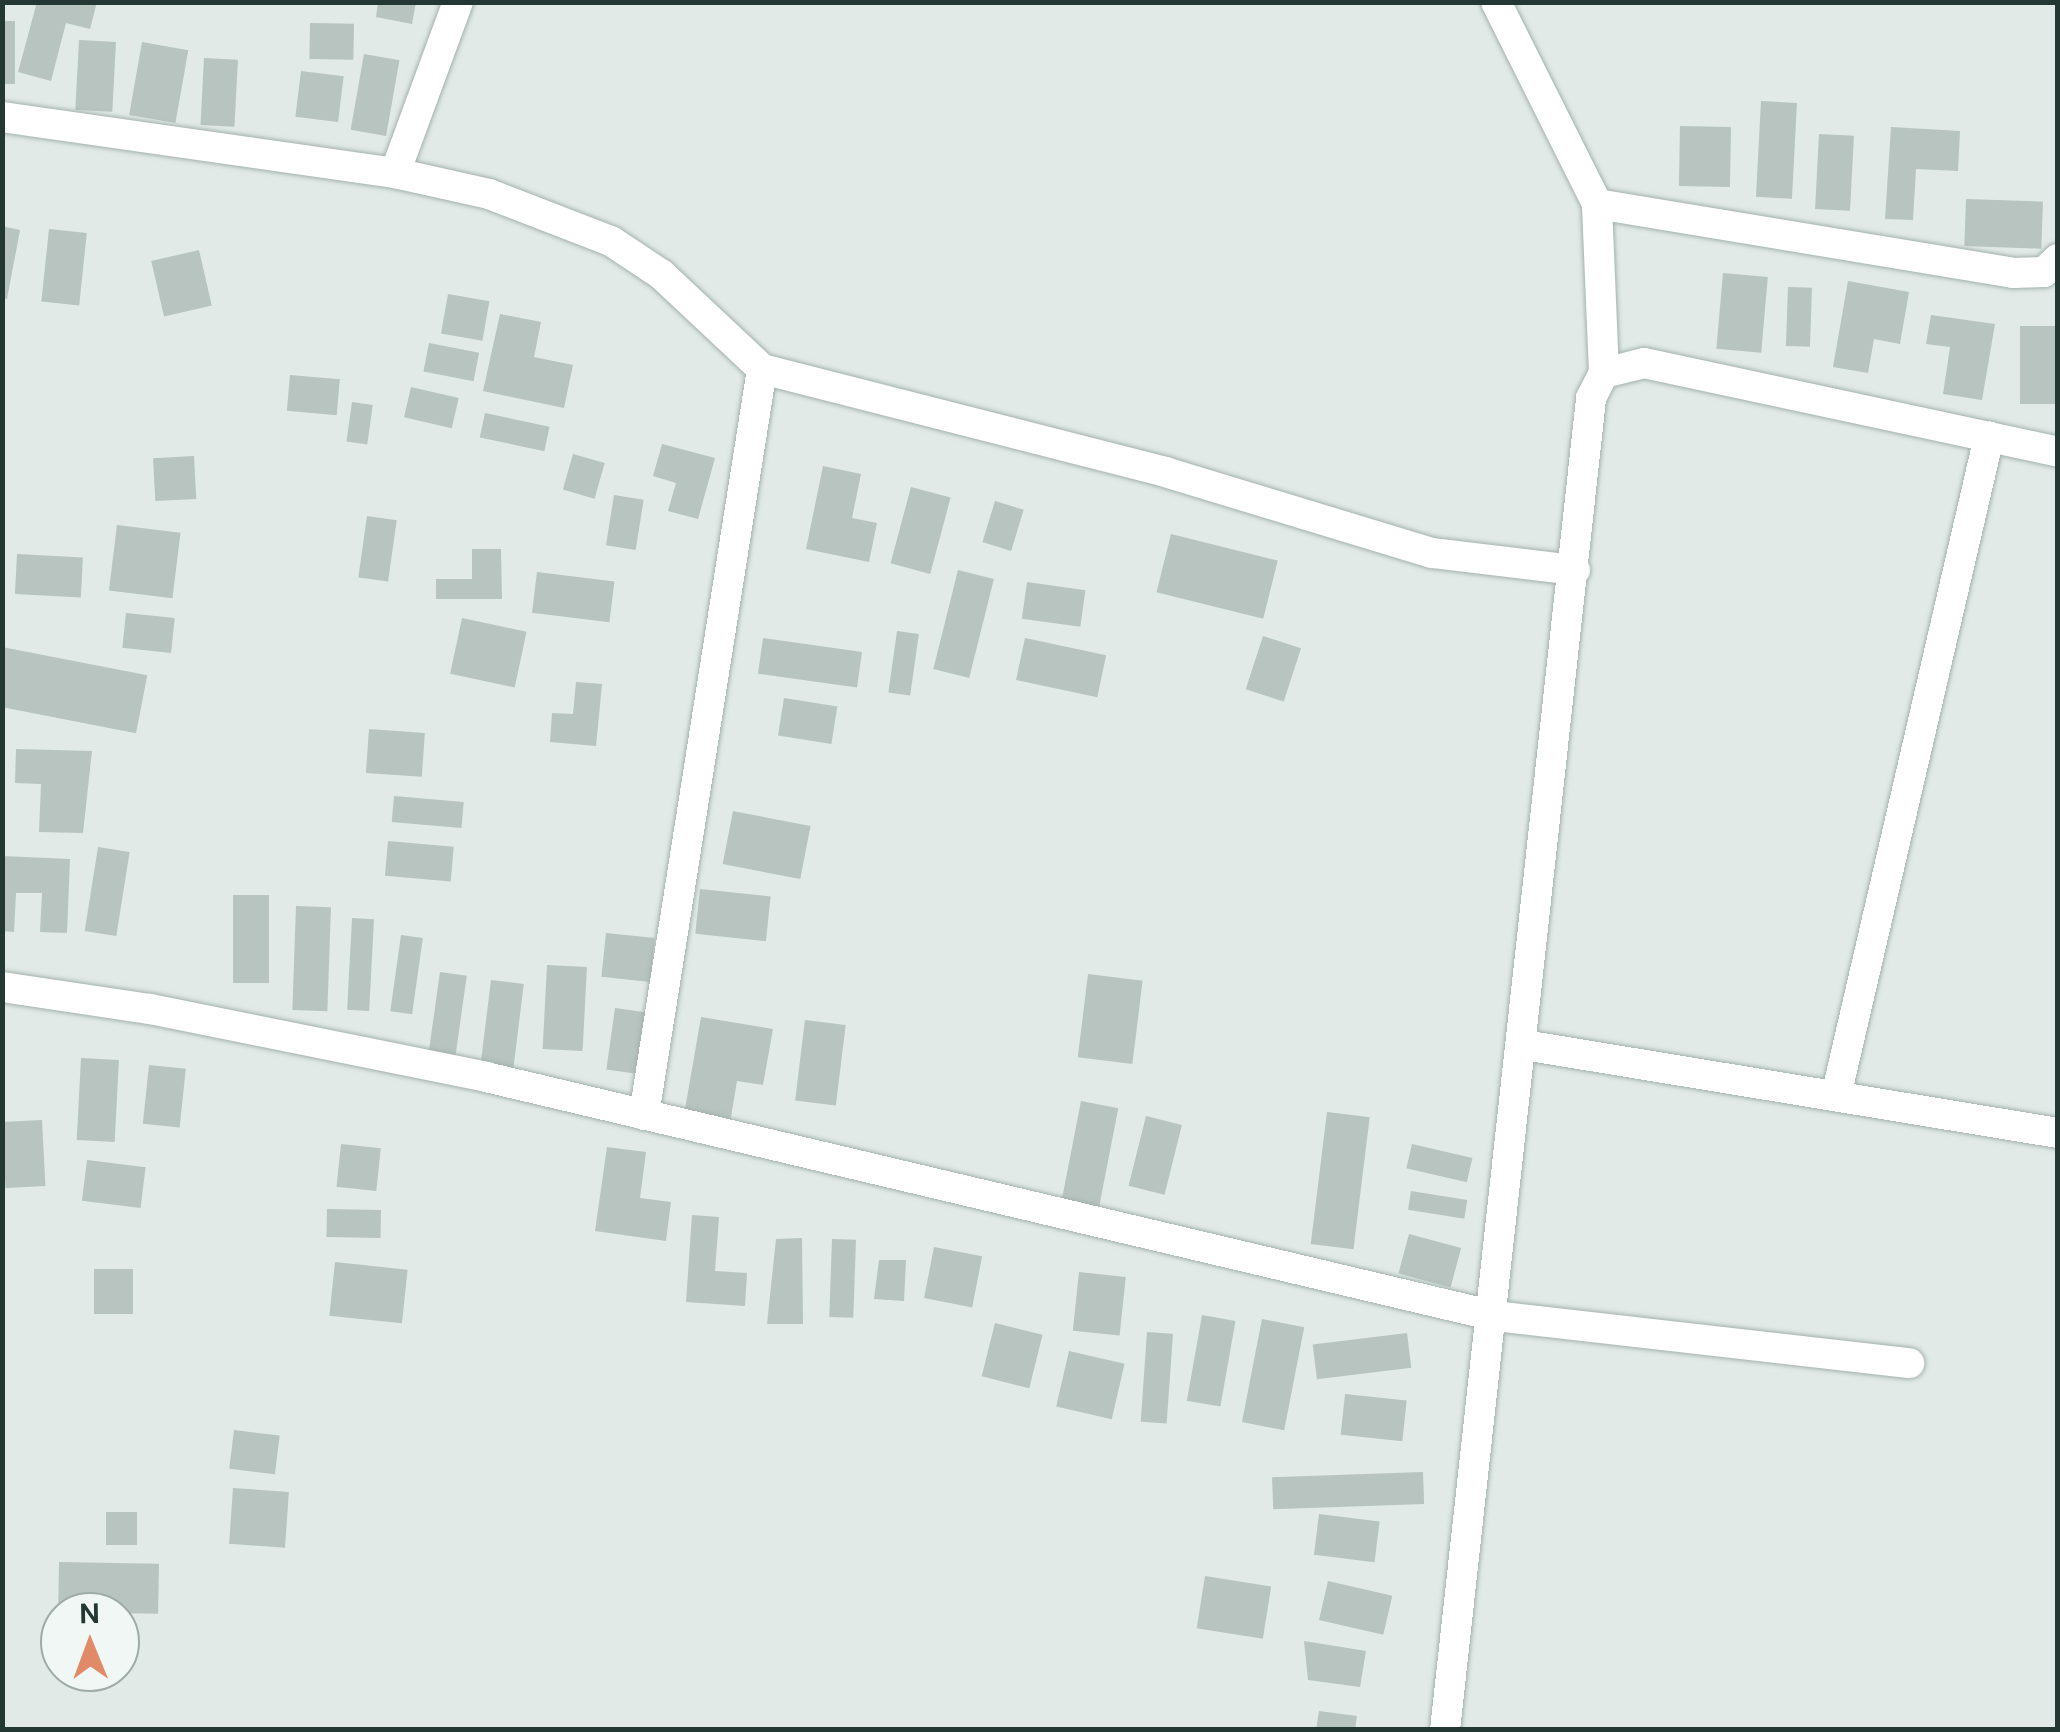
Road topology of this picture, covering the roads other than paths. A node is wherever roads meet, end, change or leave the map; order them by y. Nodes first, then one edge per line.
1 (458, 2) edge
2 (1496, 2) edge
3 (2, 117) edge
4 (396, 173) junction
5 (1597, 204) junction
6 (2058, 258) edge
7 (762, 369) junction
8 (1604, 373) junction
9 (1989, 436) junction
10 (2058, 452) edge
11 (1575, 570) junction
12 (2, 988) edge
13 (1524, 1045) junction
14 (1836, 1096) junction
15 (644, 1115) junction
16 (2058, 1133) edge
17 (1495, 1316) junction
18 (1909, 1363) dead end
19 (1445, 1730) edge

1 - 4 street
2 - 5 street
3 - 4 street
4 - 7 street
5 - 6 street
5 - 8 street
7 - 11 street
7 - 15 street
8 - 9 street
8 - 11 street
9 - 10 street
9 - 14 street
11 - 13 street
12 - 15 street
13 - 14 street
13 - 17 street
14 - 16 street
15 - 17 street
17 - 18 street
17 - 19 street

